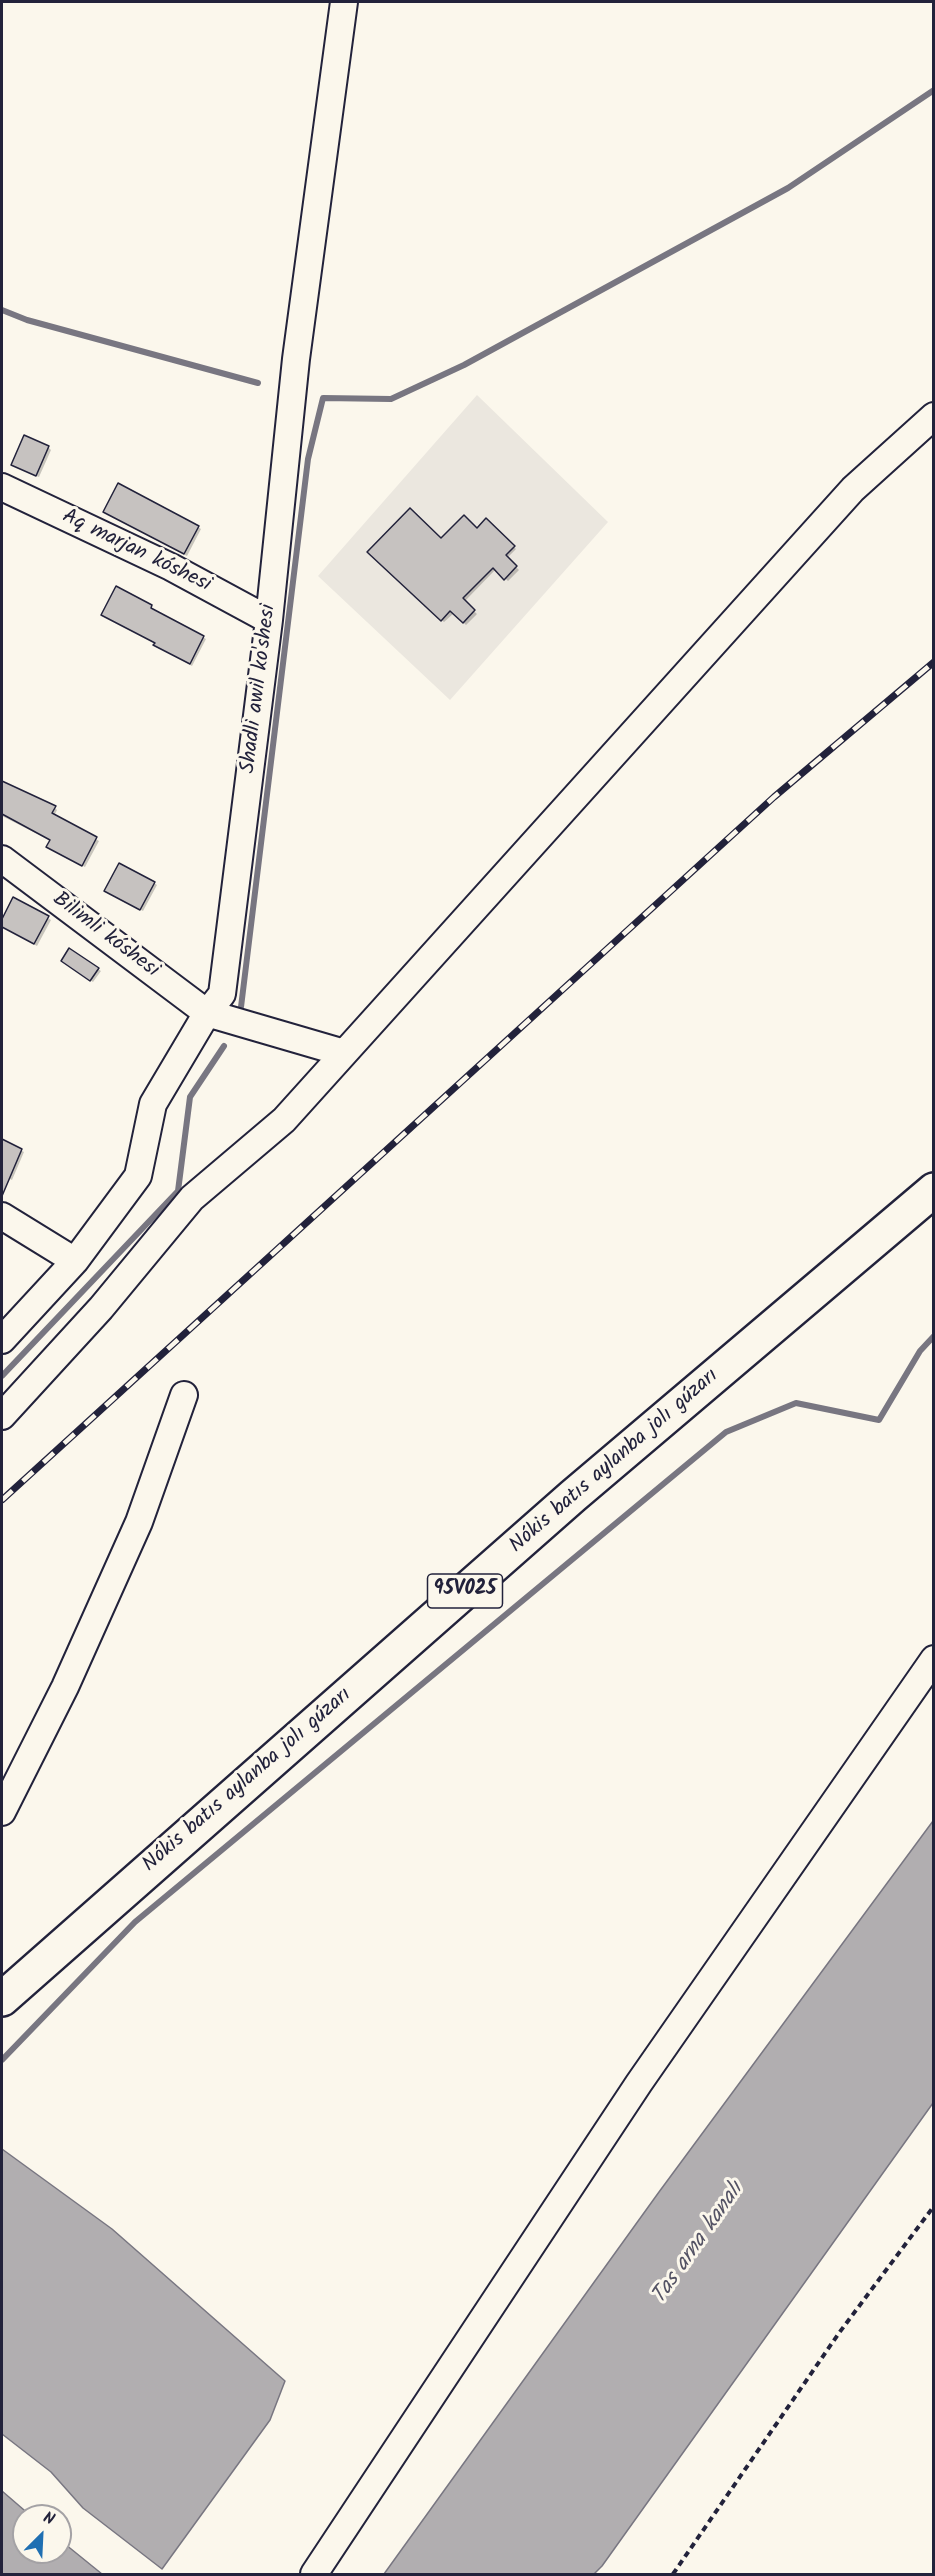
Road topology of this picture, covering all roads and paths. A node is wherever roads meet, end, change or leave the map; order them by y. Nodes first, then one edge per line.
1 (344, 2) edge
2 (933, 416) edge
3 (2, 488) edge
4 (269, 620) junction
5 (2, 859) edge
6 (207, 1013) junction
7 (344, 1053) junction
8 (933, 1190) edge
9 (2, 1216) edge
10 (75, 1261) junction
11 (2, 1340) edge
12 (184, 1395) dead end
13 (2, 1416) edge
14 (933, 1659) edge
15 (2, 1812) edge
16 (2, 1999) edge
17 (933, 2206) edge
18 (314, 2574) edge
19 (673, 2574) edge

1 - 4 street, Shadli awil ko'shesi
2 - 7 street
3 - 4 street, Aq marjan kóshesi
4 - 6 street, Shadli awil ko'shesi
5 - 6 street, Bilimli kóshesi
6 - 7 street
6 - 10 street, Shadli awil ko'shesi
7 - 13 street
8 - 16 main road, Nókis batıs aylanba jolı gúzarı / 95V025
9 - 10 street
10 - 11 street, Shadli awil ko'shesi
12 - 15 street
14 - 18 street
17 - 19 path

